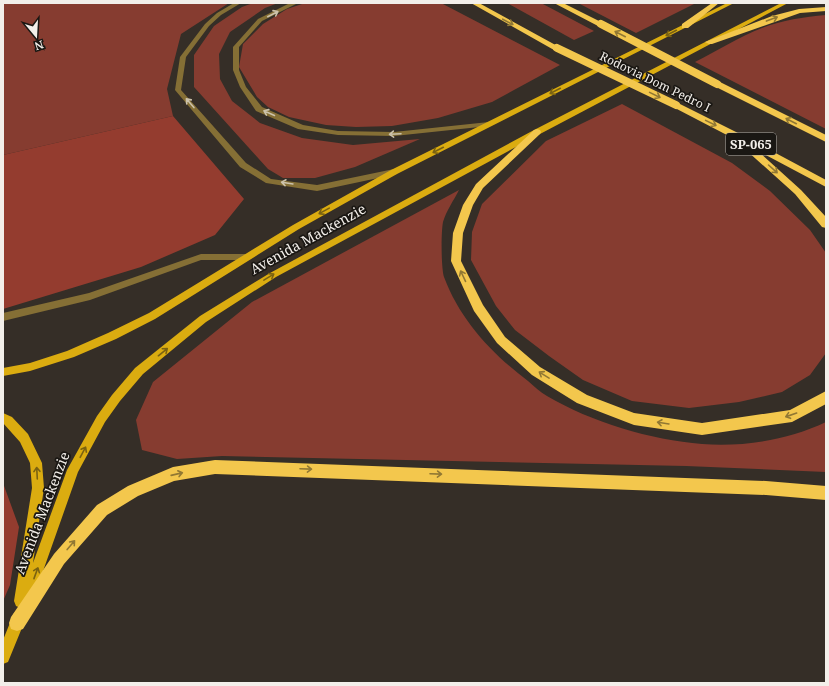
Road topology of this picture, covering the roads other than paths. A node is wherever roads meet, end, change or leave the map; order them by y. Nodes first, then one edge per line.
1 (238, 3) edge
2 (295, 3) edge
3 (474, 3) edge
4 (557, 3) edge
5 (560, 3) edge
6 (716, 3) edge
7 (731, 3) edge
8 (785, 3) edge
9 (826, 9) edge
10 (576, 13) junction
11 (685, 26) junction
12 (709, 42) junction
13 (490, 124) junction
14 (537, 132) junction
15 (733, 134) junction
16 (824, 138) edge
17 (394, 172) junction
18 (826, 184) edge
19 (826, 224) edge
20 (248, 256) junction
21 (3, 317) edge
22 (3, 372) edge
23 (826, 397) edge
24 (3, 418) edge
25 (826, 493) edge
26 (17, 623) junction
27 (3, 657) edge

17 -> 1 street
13 -> 2 street
3 -> 15 highway, Rodovia Dom Pedro I / SP-065, bridge
4 - 10 highway, Rodovia Dom Pedro I / SP-065
5 - 10 highway
6 - 11 highway
7 - 11 main road, Avenida Mackenzie
8 - 12 main road, Avenida Mackenzie
12 -> 9 highway
16 -> 10 highway, Rodovia Dom Pedro I / SP-065, bridge
11 -> 13 main road, Avenida Mackenzie
12 - 14 main road, Avenida Mackenzie
13 -> 17 main road, Avenida Mackenzie
23 -> 14 highway
26 -> 14 main road, Avenida Mackenzie
15 - 18 highway, Rodovia Dom Pedro I / SP-065
15 -> 19 highway
17 -> 20 main road, Avenida Mackenzie
20 - 21 street
20 - 22 main road, Avenida Mackenzie
26 -> 24 main road
26 -> 25 highway
26 - 27 main road, Avenida Mackenzie

